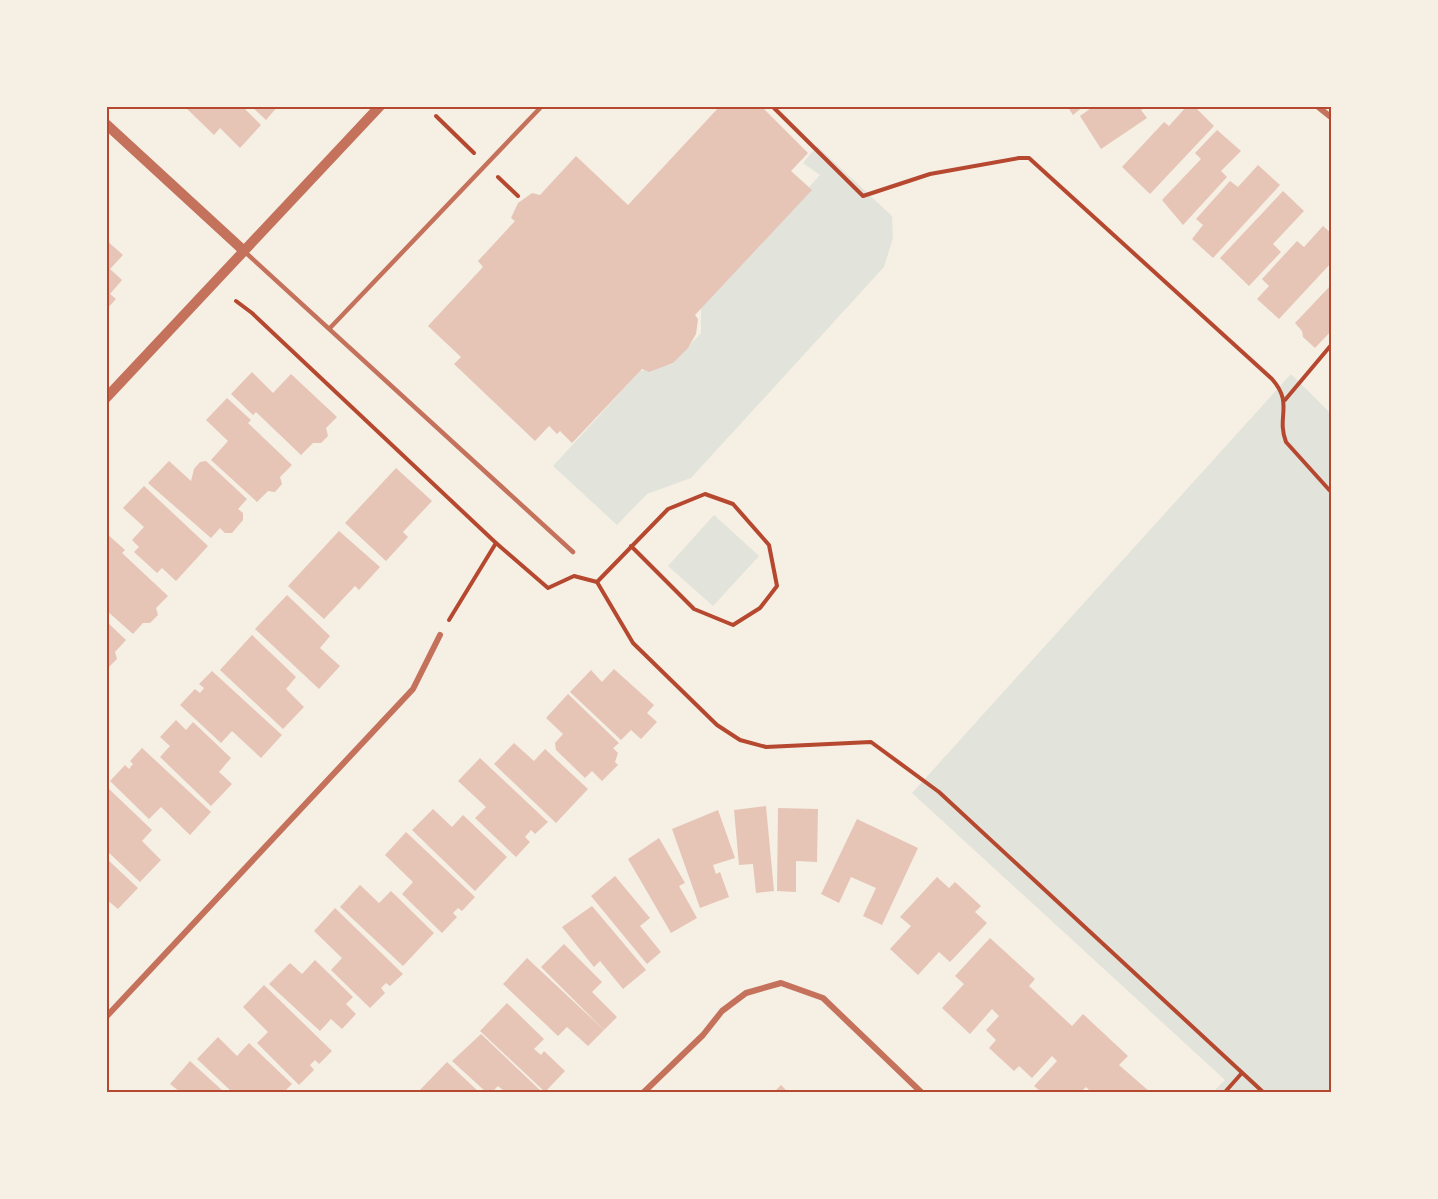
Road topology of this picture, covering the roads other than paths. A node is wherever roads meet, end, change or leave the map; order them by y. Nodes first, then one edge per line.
1 (380, 106) edge
2 (542, 106) edge
3 (1317, 106) edge
4 (1332, 118) edge
5 (106, 124) edge
6 (243, 250) junction
7 (330, 328) junction
8 (106, 398) edge
9 (573, 552) dead end
10 (440, 635) road end
11 (106, 1017) edge
12 (644, 1092) edge
13 (921, 1092) edge

1 - 6 street
2 - 7 lane
3 - 4 street
5 - 6 street
6 - 7 lane
6 - 8 street
7 - 9 lane
10 - 11 street
12 - 13 street

